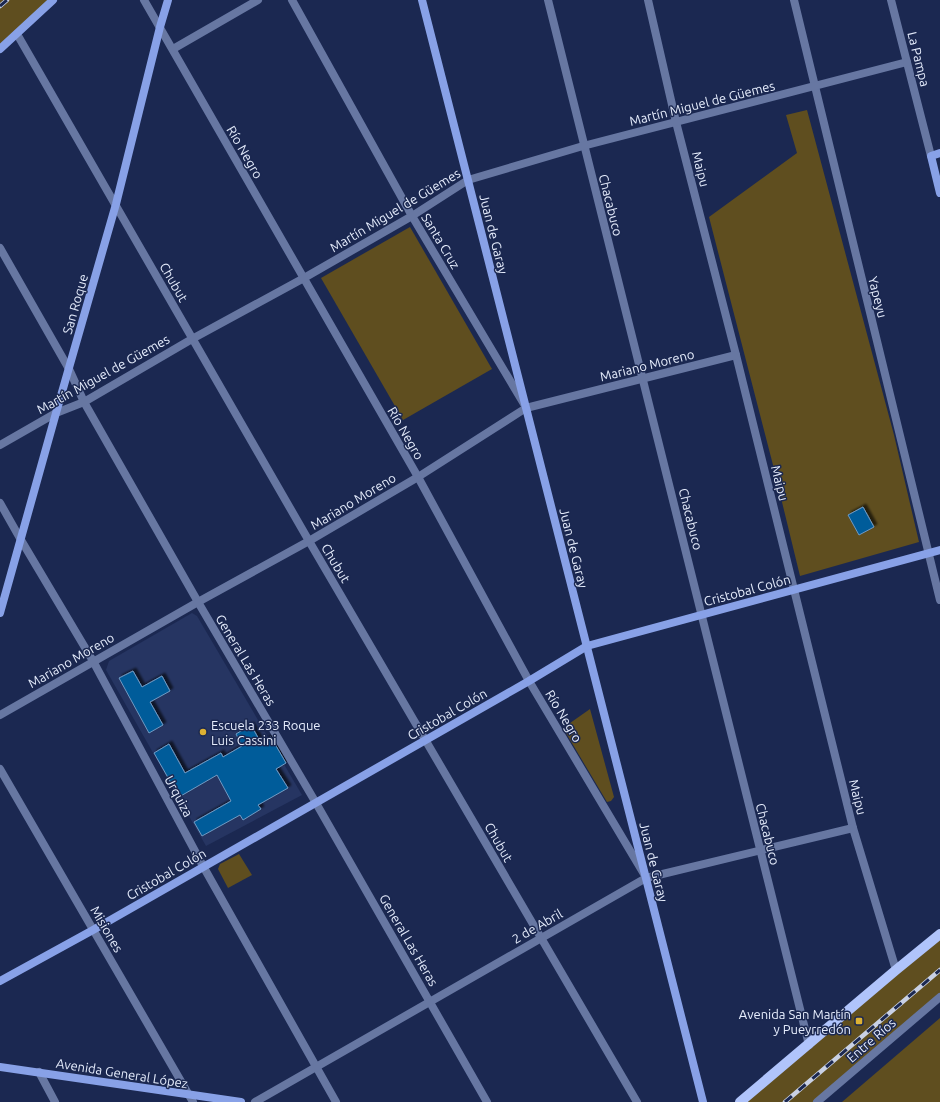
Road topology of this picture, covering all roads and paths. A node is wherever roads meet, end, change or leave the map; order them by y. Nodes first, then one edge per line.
1 (53, 0) edge
2 (144, 0) edge
3 (168, 0) edge
4 (258, 0) edge
5 (292, 0) edge
6 (422, 0) edge
7 (548, 0) edge
8 (648, 0) edge
9 (794, 0) edge
10 (892, 0) edge
11 (160, 27) junction
12 (17, 34) junction
13 (0, 49) edge
14 (173, 49) junction
15 (907, 62) junction
16 (815, 86) junction
17 (676, 122) junction
18 (583, 146) junction
19 (940, 153) edge
20 (930, 156) junction
21 (468, 180) junction
22 (940, 193) edge
23 (116, 204) junction
24 (412, 216) junction
25 (0, 248) edge
26 (304, 278) junction
27 (192, 338) junction
28 (736, 355) junction
29 (69, 369) junction
30 (643, 379) junction
31 (84, 402) junction
32 (526, 408) junction
33 (56, 413) junction
34 (0, 445) edge
35 (418, 477) junction
36 (0, 503) edge
37 (21, 540) junction
38 (309, 541) junction
39 (940, 550) edge
40 (928, 553) junction
41 (793, 590) junction
42 (940, 600) edge
43 (198, 602) junction
44 (0, 613) edge
45 (702, 615) junction
46 (587, 646) junction
47 (93, 661) junction
48 (529, 681) junction
49 (0, 715) edge
50 (426, 740) junction
51 (0, 769) edge
52 (316, 803) junction
53 (853, 828) junction
54 (760, 850) junction
55 (203, 866) junction
56 (646, 878) junction
57 (93, 930) junction
58 (940, 934) edge
59 (541, 938) junction
60 (896, 970) junction
61 (0, 981) edge
62 (940, 997) edge
63 (430, 1001) junction
64 (809, 1045) junction
65 (0, 1067) edge
66 (316, 1067) junction
67 (39, 1072) junction
68 (191, 1099) edge
69 (55, 1102) edge
70 (241, 1102) edge
71 (255, 1102) edge
72 (336, 1102) edge
73 (487, 1102) edge
74 (637, 1102) edge
75 (703, 1102) edge
76 (740, 1102) edge
77 (817, 1102) edge

1 - 12 street
2 - 11 street, Río Negro
3 - 11 street, San Roque
4 - 14 street
5 - 24 street, Santa Cruz
6 - 21 street, Juan de Garay
7 - 18 street, Chacabuco
8 - 17 street, Maipu
9 - 16 street, Yapeyu
10 - 15 street, La Pampa
11 - 14 street, Río Negro
11 - 23 street, San Roque
12 - 13 street
12 - 23 street, Chubut
14 - 26 street, Río Negro
15 - 16 street, Martín Miguel de Güemes
15 - 20 street, La Pampa
16 - 17 street, Martín Miguel de Güemes
16 - 40 street, Yapeyu
17 - 18 street, Martín Miguel de Güemes
17 - 28 street, Maipu
18 - 21 street, Martín Miguel de Güemes
18 - 30 street, Chacabuco
19 - 20 street
20 - 22 street, La Pampa
21 - 24 street, Martín Miguel de Güemes
21 - 32 street, Juan de Garay
23 - 27 street, Chubut
23 - 29 street, San Roque
24 - 26 street, Martín Miguel de Güemes
24 - 32 street, Santa Cruz
25 - 29 street, General Las Heras
26 - 27 street, Martín Miguel de Güemes
26 - 35 street, Río Negro
27 - 31 street, Martín Miguel de Güemes
27 - 38 street, Chubut
28 - 30 street, Mariano Moreno
28 - 41 street, Maipu
29 - 31 street, General Las Heras
29 - 33 street, San Roque
30 - 32 street, Mariano Moreno
30 - 45 street, Chacabuco
31 - 33 street, Martín Miguel de Güemes
31 - 43 street, General Las Heras
32 - 35 street, Mariano Moreno
32 - 46 street, Juan de Garay
33 - 34 street, Martín Miguel de Güemes
33 - 37 street, San Roque
35 - 38 street, Mariano Moreno
35 - 48 street, Río Negro
36 - 37 street, Urquiza
37 - 44 street, San Roque
37 - 47 street, Urquiza
38 - 43 street, Mariano Moreno
38 - 50 street, Chubut
39 - 40 street, Cristobal Colón
40 - 41 street, Cristobal Colón
40 - 42 street, Yapeyu
41 - 45 street, Cristobal Colón
41 - 53 street, Maipu
43 - 47 street, Mariano Moreno
43 - 52 street, General Las Heras
45 - 46 street, Cristobal Colón
45 - 54 street, Chacabuco
46 - 48 street, Cristobal Colón
46 - 56 street, Juan de Garay
47 - 49 street, Mariano Moreno
47 - 55 street, Urquiza
48 - 50 street, Cristobal Colón
48 - 56 street, Río Negro
50 - 52 street, Cristobal Colón
50 - 59 street, Chubut
51 - 57 street, Misiones
52 - 55 street, Cristobal Colón
52 - 63 street, General Las Heras
53 - 54 street, 2 de Abril
53 - 60 street, Maipu
54 - 56 street, 2 de Abril
54 - 64 street, Chacabuco
55 - 57 street, Cristobal Colón
55 - 66 street, Urquiza
56 - 59 street, 2 de Abril
56 - 75 street, Juan de Garay
57 - 61 street, Cristobal Colón
57 - 68 street, Misiones
58 - 60 main road
59 - 63 street, 2 de Abril
59 - 74 street, Chubut
60 - 64 main road
62 - 77 street, Entre Ríos
63 - 66 street, 2 de Abril
63 - 73 street, General Las Heras
64 - 76 main road
65 - 67 street, Avenida General López
66 - 71 street, 2 de Abril
66 - 72 street, Urquiza
67 - 68 street, Avenida General López
67 - 69 street
68 - 70 street, Avenida General López

